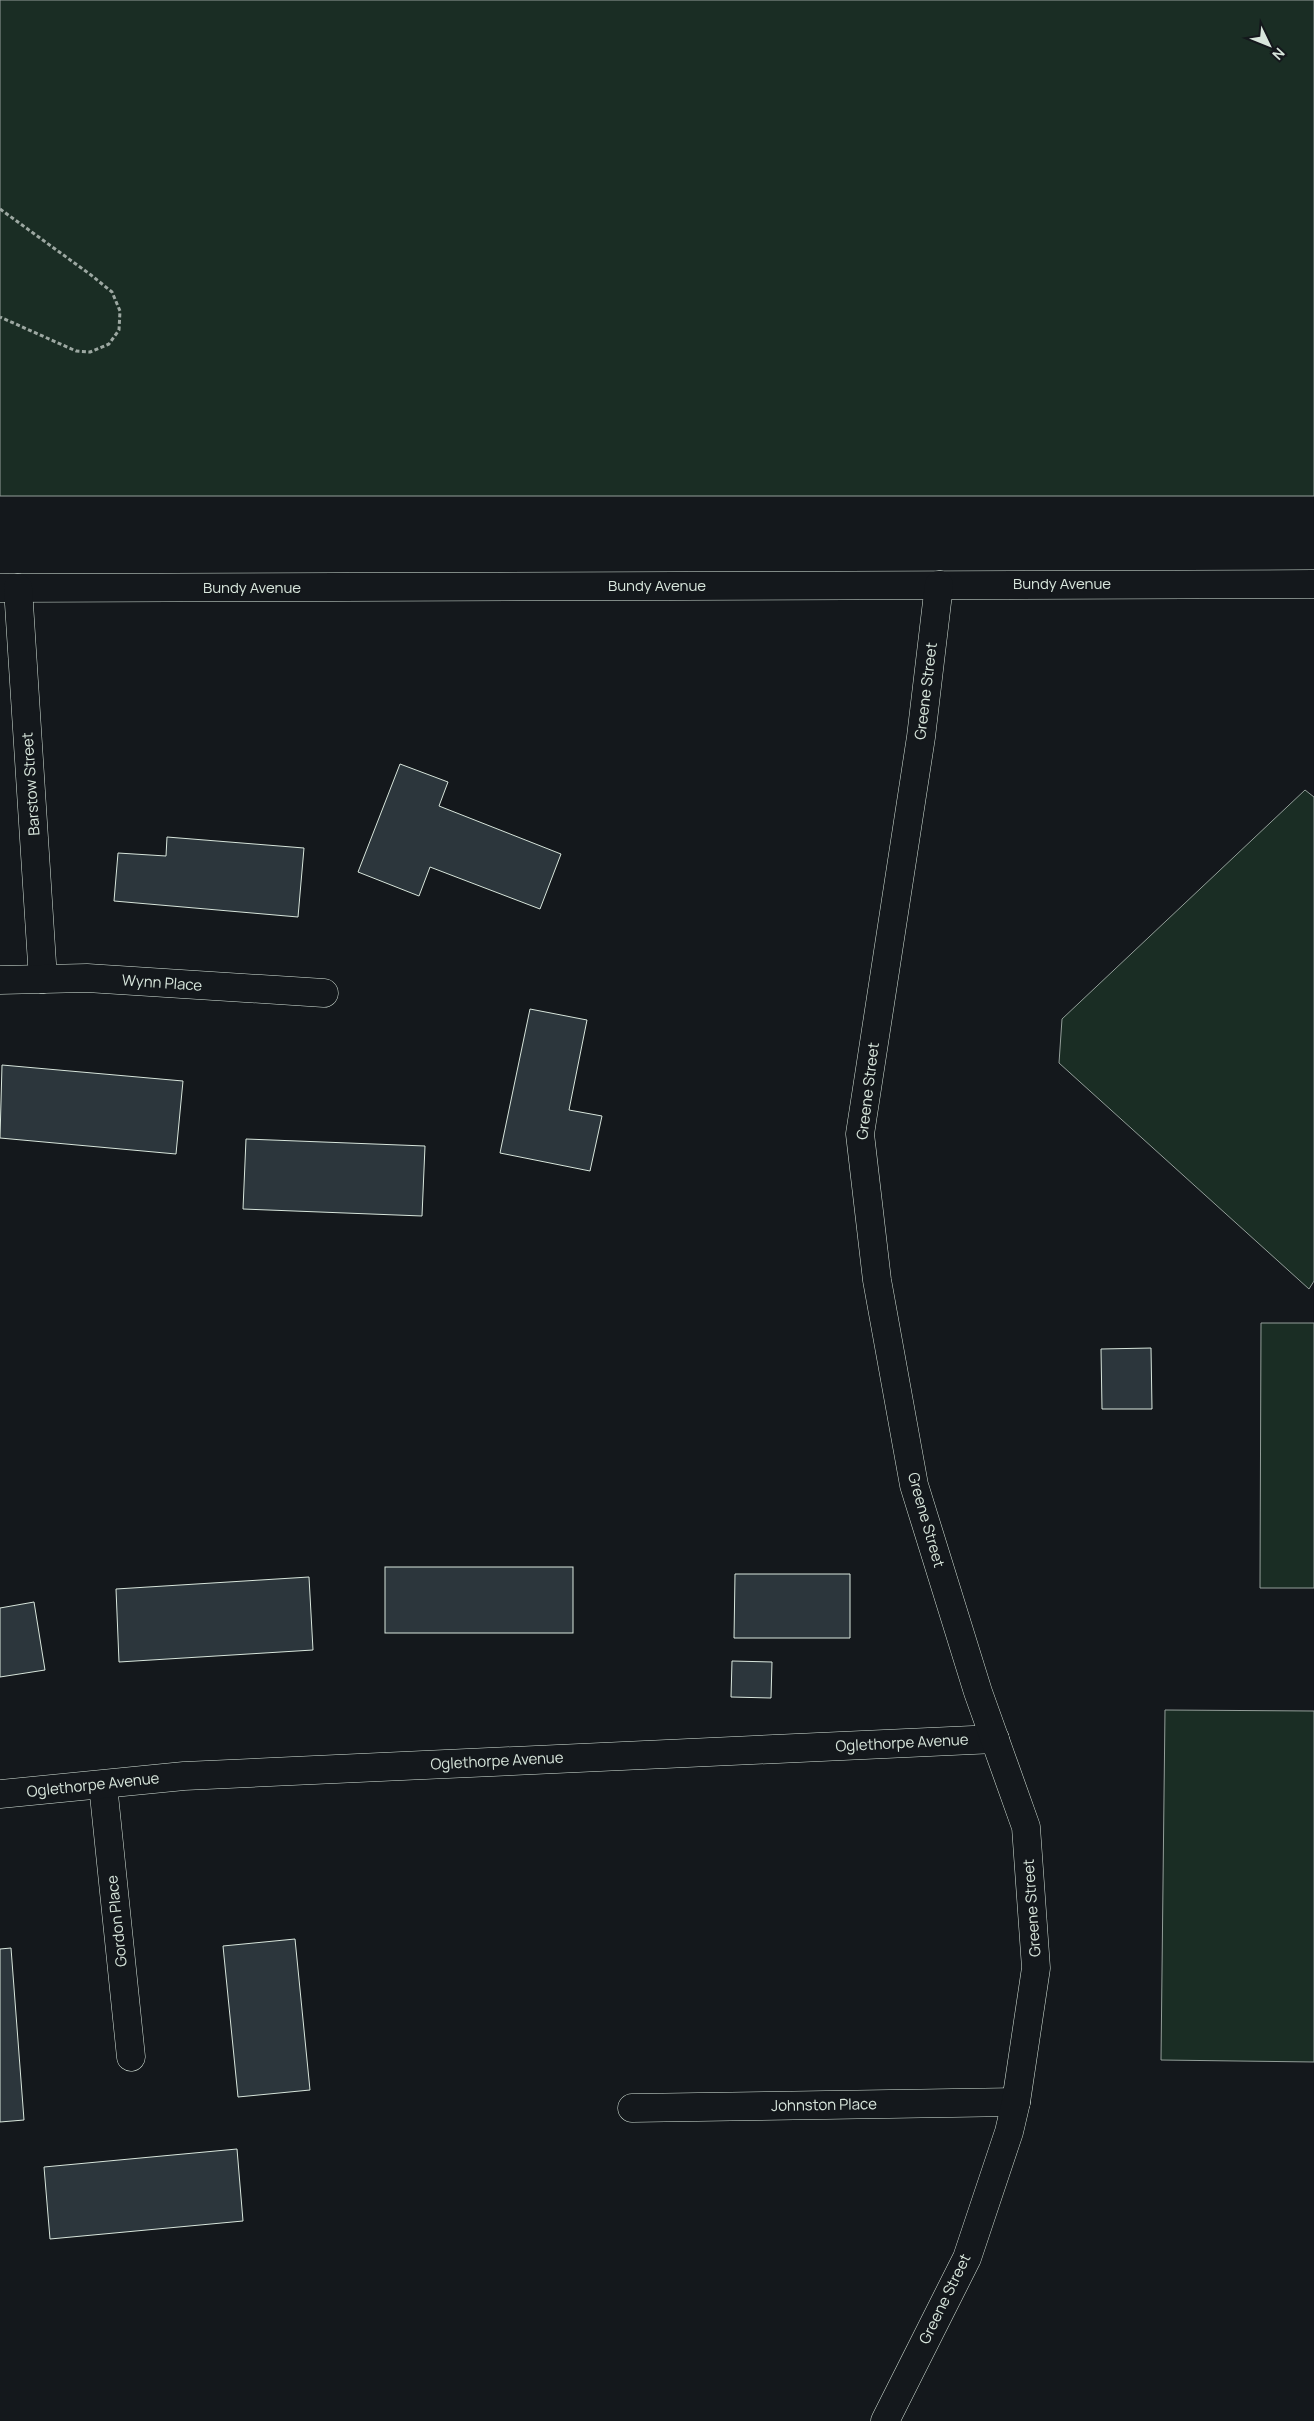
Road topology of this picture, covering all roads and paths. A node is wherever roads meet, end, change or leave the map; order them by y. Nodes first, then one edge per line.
1 (0, 208) edge
2 (0, 317) edge
3 (1314, 584) edge
4 (939, 585) junction
5 (9, 588) edge
6 (43, 979) junction
7 (0, 980) edge
8 (324, 993) dead end
9 (995, 1739) junction
10 (103, 1785) junction
11 (0, 1794) edge
12 (130, 2057) dead end
13 (1016, 2102) junction
14 (632, 2108) dead end
15 (884, 2421) edge

1 - 2 path
3 - 4 street, Bundy Avenue
4 - 5 street, Bundy Avenue
4 - 9 street, Greene Street
5 - 6 street, Barstow Street
6 - 7 street, Wynn Place
6 - 8 street, Wynn Place
9 - 10 street, Oglethorpe Avenue
9 - 13 street, Greene Street
10 - 11 street, Oglethorpe Avenue
10 - 12 street, Gordon Place
13 - 14 street, Johnston Place
13 - 15 street, Greene Street

